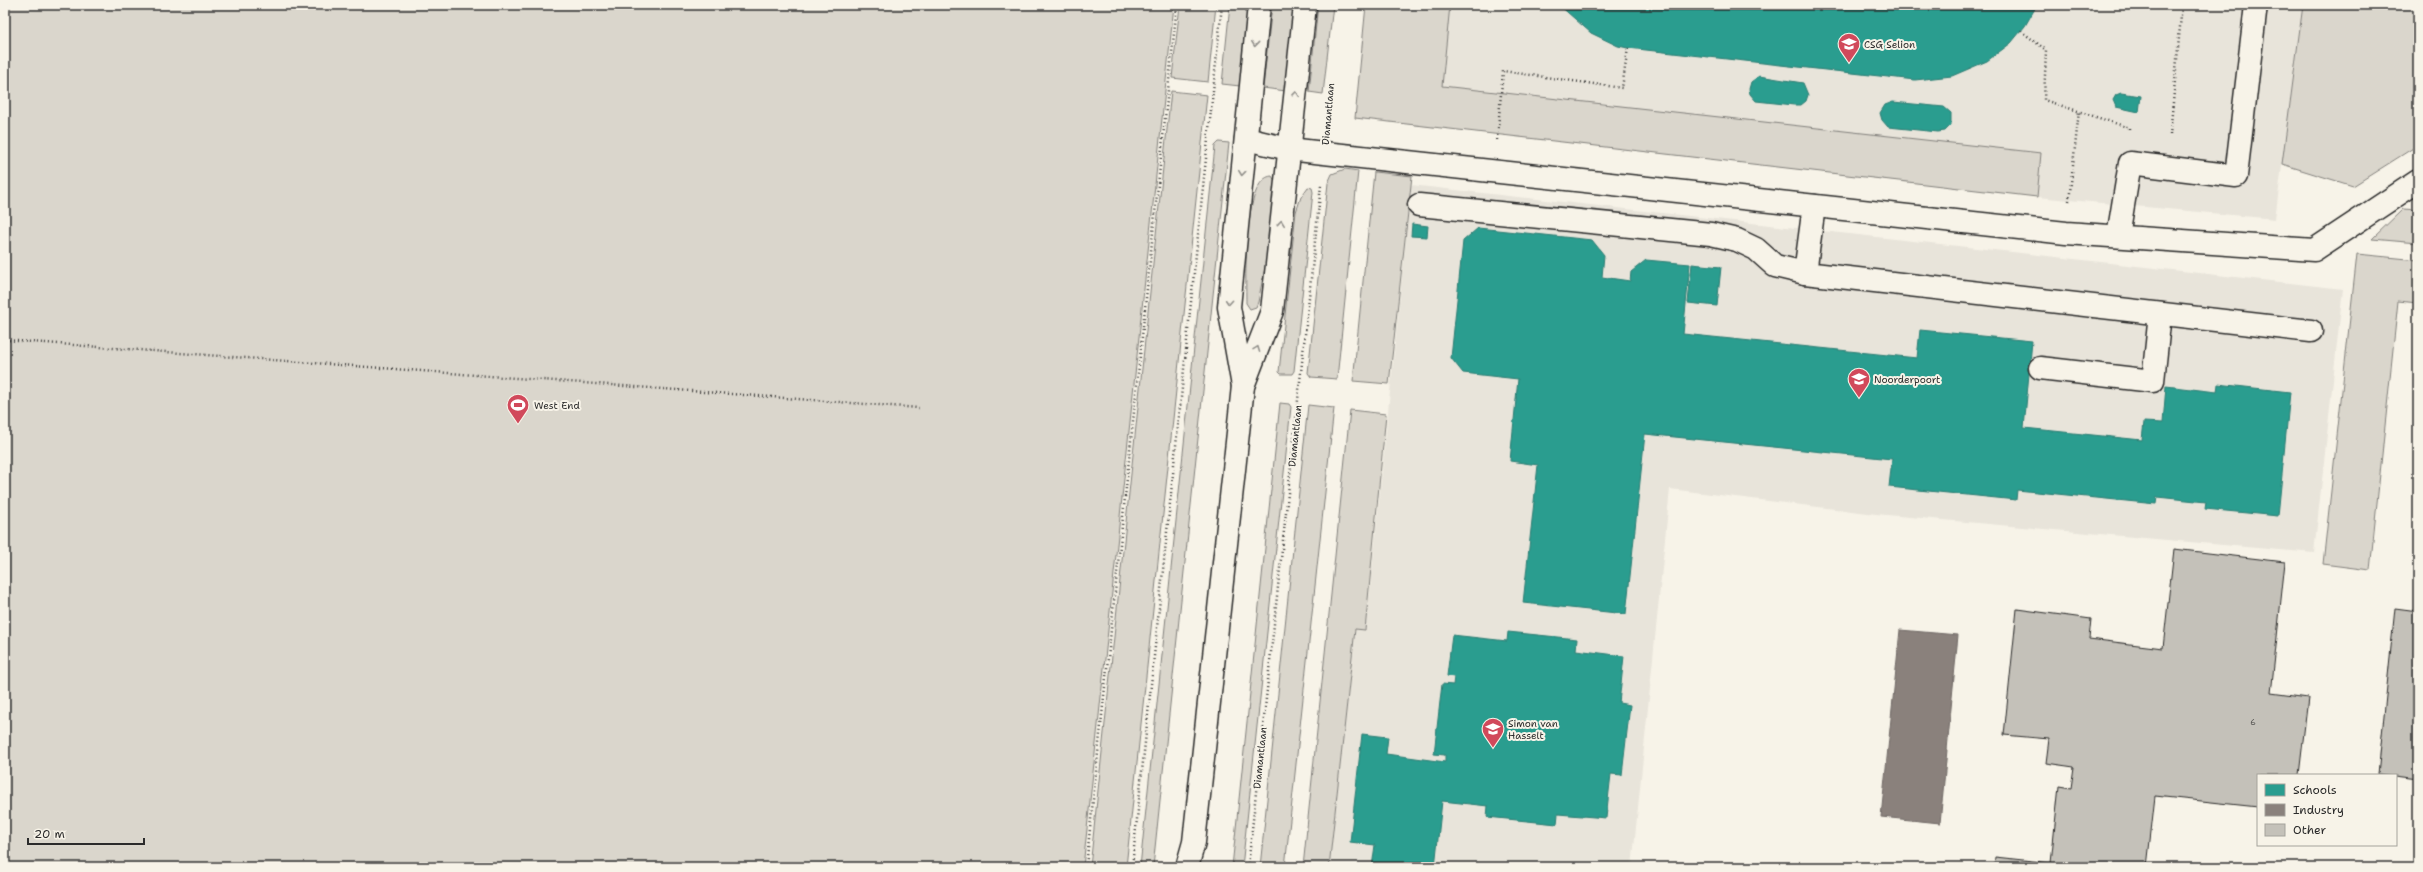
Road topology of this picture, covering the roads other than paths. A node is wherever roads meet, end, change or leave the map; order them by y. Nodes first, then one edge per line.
1 (1259, 5) edge
2 (1305, 5) edge
3 (2256, 5) edge
4 (1246, 139) junction
5 (1289, 149) junction
6 (2418, 181) edge
7 (1419, 205) dead end
8 (1814, 206) junction
9 (2118, 236) junction
10 (1805, 274) junction
11 (2160, 314) junction
12 (2312, 332) dead end
13 (2040, 368) dead end
14 (1243, 386) junction
15 (1194, 842) junction
16 (1187, 867) edge
17 (1197, 867) edge

1 -> 4 street
5 -> 2 street
3 - 9 street
4 - 5 street
4 -> 14 street
5 - 8 street
14 -> 5 street
6 - 9 street
7 - 10 street
8 - 9 street
8 - 10 street
10 - 11 street
11 - 12 street
11 - 13 street
14 - 15 street
15 - 16 street
15 - 17 street

